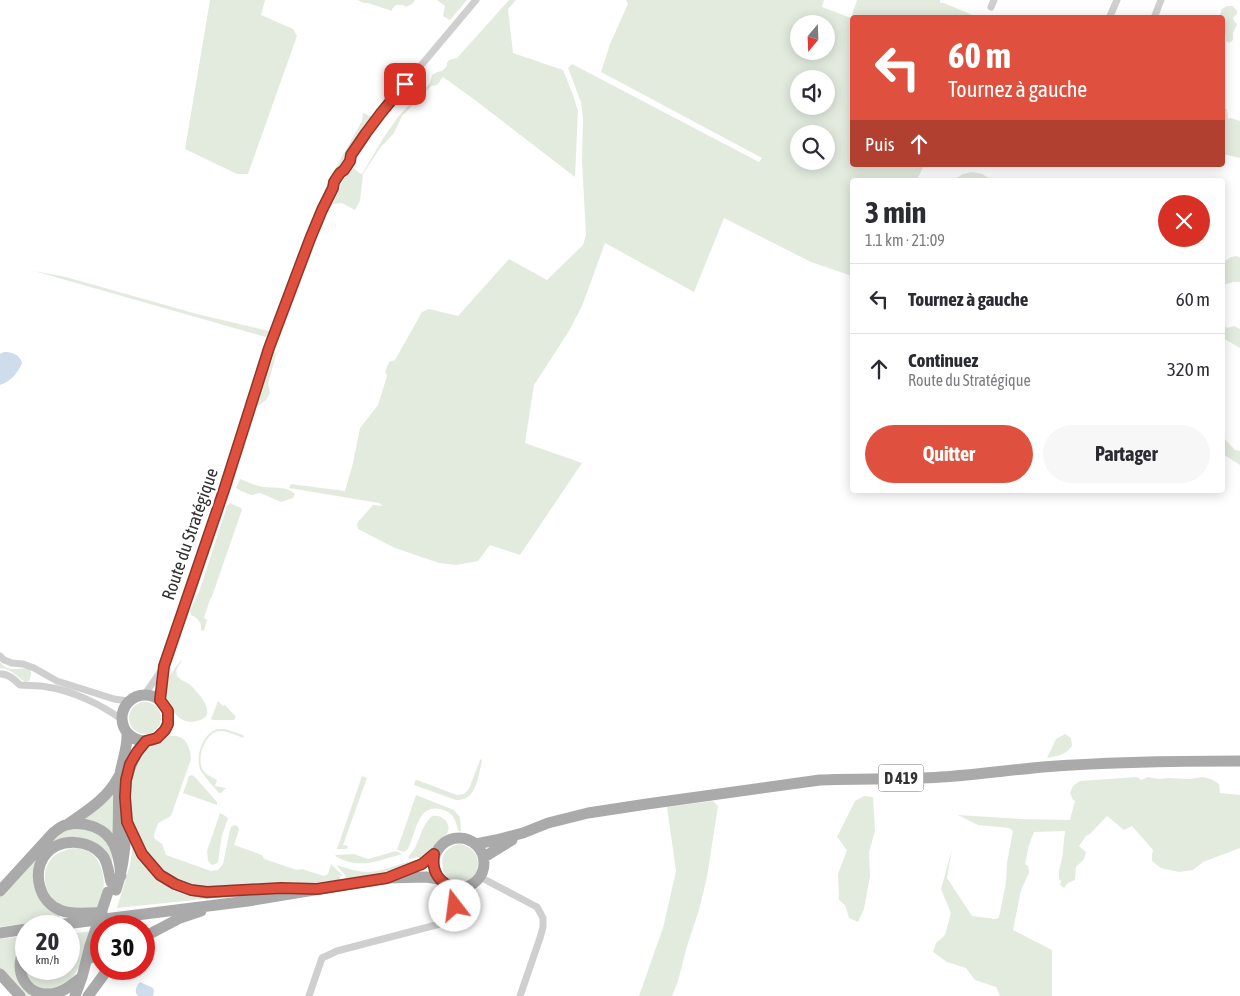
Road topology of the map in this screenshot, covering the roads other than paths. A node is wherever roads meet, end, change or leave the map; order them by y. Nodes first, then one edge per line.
1 (476, 0) edge
2 (1117, 0) edge
3 (1161, 0) edge
4 (1110, 15) edge
5 (1155, 15) edge
6 (0, 656) edge
7 (164, 666) junction
8 (0, 674) edge
9 (145, 694) junction
10 (160, 700) junction
11 (128, 701) junction
12 (121, 719) junction
13 (127, 733) junction
14 (146, 741) junction
15 (1240, 761) edge
16 (120, 772) junction
17 (127, 822) junction
18 (68, 824) junction
19 (523, 833) junction
20 (476, 844) junction
21 (117, 853) junction
22 (434, 854) junction
23 (484, 857) junction
24 (121, 876) junction
25 (480, 876) junction
26 (387, 878) junction
27 (439, 879) junction
28 (112, 888) junction
29 (456, 888) junction
30 (317, 889) junction
31 (0, 891) edge
32 (248, 901) junction
33 (104, 915) edge
34 (106, 915) edge
35 (129, 915) joint
36 (15, 931) edge
37 (155, 931) edge
38 (0, 933) edge
39 (90, 957) edge
40 (0, 974) edge
41 (82, 977) joint
42 (24, 980) edge
43 (78, 980) edge
44 (100, 980) edge
45 (20, 996) edge
46 (75, 996) edge
47 (88, 996) edge
48 (309, 996) edge
49 (520, 996) edge

1 - 7 street, Route du Stratégique
2 - 4 street
3 - 5 street
6 - 11 street
7 - 9 street, Route du Stratégique
7 - 10 street, Route du Stratégique
8 - 12 street
9 - 10 main road
9 - 11 main road
10 - 14 main road
11 - 12 main road
12 - 13 main road
13 - 14 main road
13 - 16 main road
14 - 17 main road
15 - 19 main road, D 419
16 - 18 main road
16 - 21 main road
17 - 24 main road
17 - 30 main road
18 - 21 main road
18 - 31 main road
19 - 20 main road, D 419
19 - 23 main road, D 419
20 - 22 main road
20 - 23 main road
21 - 24 main road
21 - 28 main road
22 - 26 main road
22 - 27 main road
23 - 25 main road
24 - 28 main road
25 - 29 main road
25 - 49 street
26 - 27 main road
26 - 30 main road
27 - 29 main road
28 - 33 main road, bridge
28 - 34 main road
28 - 35 main road
29 - 48 street
30 - 32 main road
32 - 35 main road
32 - 37 main road
36 - 38 main road
39 - 41 main road
40 - 45 main road
41 - 46 main road
42 - 43 main road
44 - 47 main road

